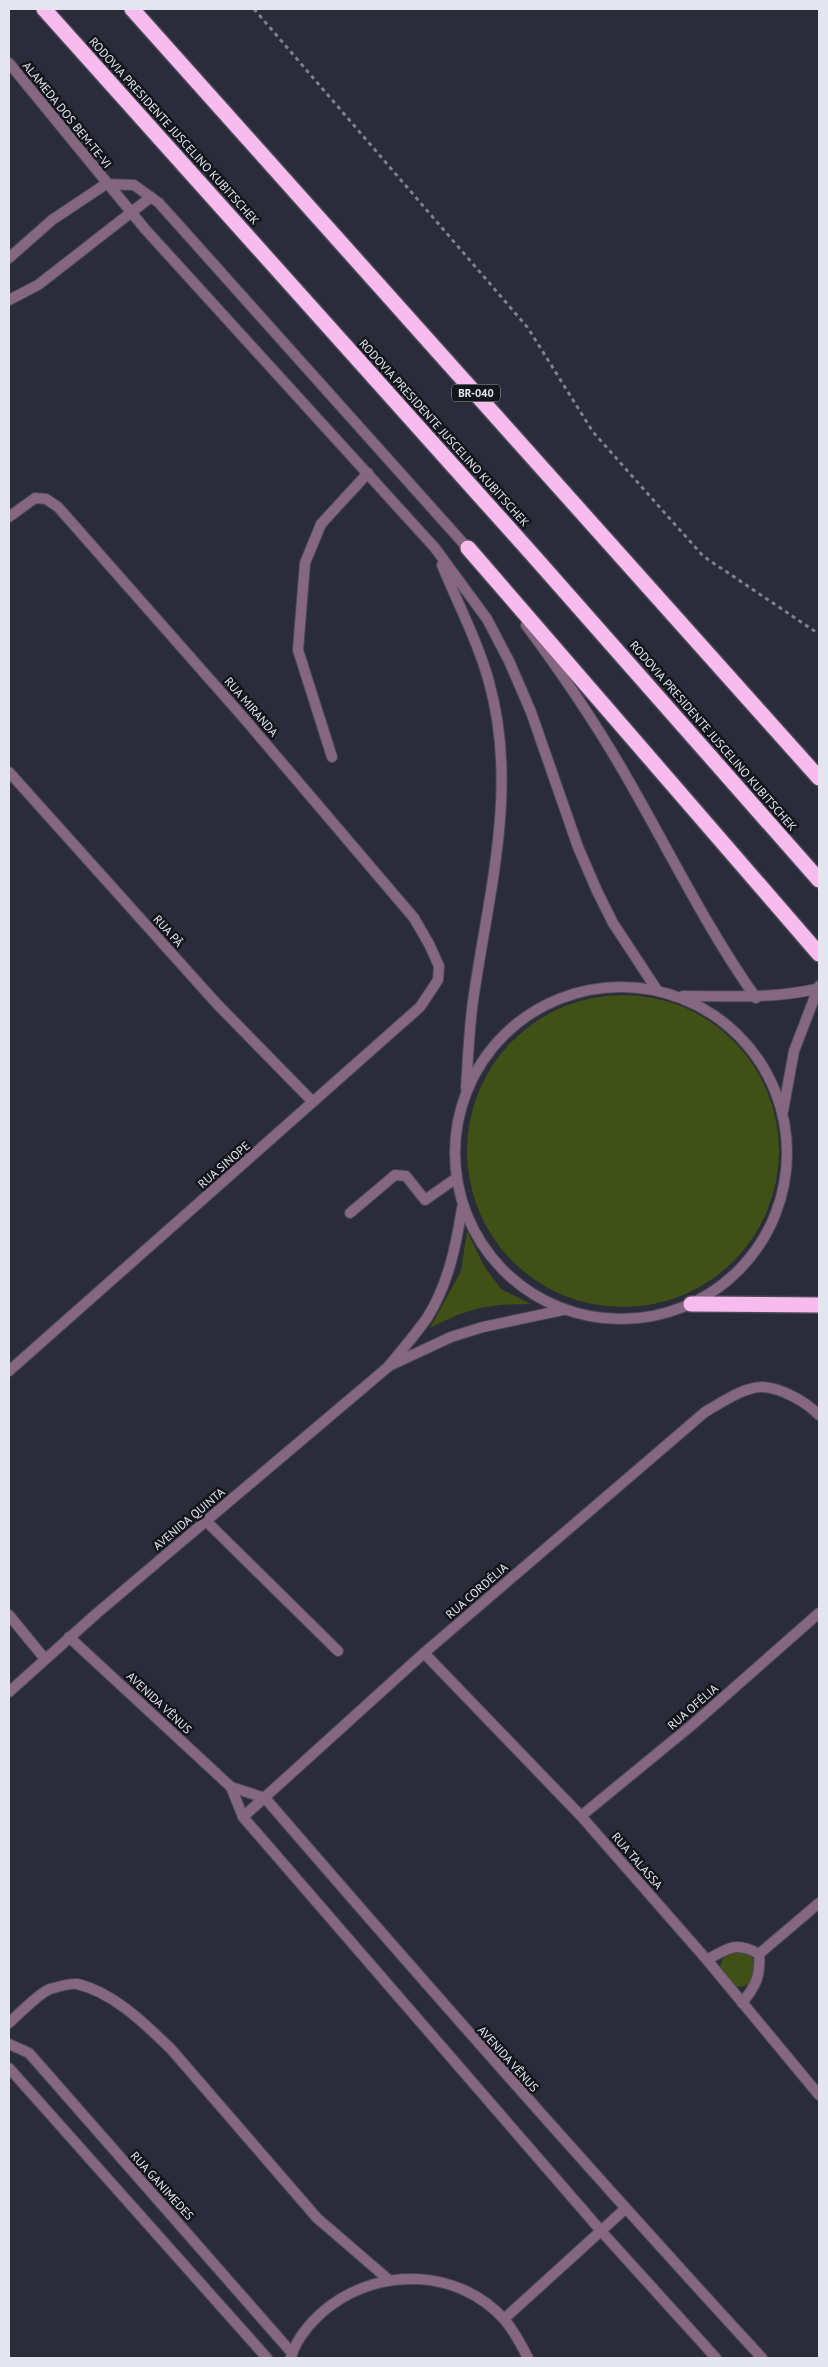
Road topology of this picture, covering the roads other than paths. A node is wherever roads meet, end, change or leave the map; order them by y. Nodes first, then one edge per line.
1 (44, 9) edge
2 (132, 9) edge
3 (9, 63) edge
4 (106, 184) junction
5 (151, 196) junction
6 (131, 212) junction
7 (9, 258) edge
8 (9, 300) edge
9 (368, 473) junction
10 (9, 517) edge
11 (435, 548) junction
12 (468, 548) junction
13 (332, 757) dead end
14 (9, 772) edge
15 (819, 778) edge
16 (819, 880) edge
17 (819, 954) edge
18 (439, 966) joint
19 (818, 987) edge
20 (657, 990) junction
21 (676, 996) junction
22 (756, 998) junction
23 (465, 1092) junction
24 (314, 1102) junction
25 (783, 1112) junction
26 (455, 1179) junction
27 (462, 1208) junction
28 (350, 1213) dead end
29 (691, 1304) junction
30 (819, 1305) edge
31 (563, 1310) junction
32 (388, 1367) junction
33 (9, 1371) edge
34 (819, 1415) edge
35 (206, 1520) junction
36 (819, 1613) edge
37 (9, 1615) edge
38 (69, 1637) junction
39 (338, 1651) dead end
40 (424, 1654) junction
41 (45, 1659) junction
42 (9, 1692) edge
43 (231, 1787) junction
44 (265, 1798) junction
45 (581, 1816) junction
46 (243, 1817) junction
47 (819, 1903) edge
48 (759, 1954) junction
49 (707, 1960) junction
50 (742, 2003) junction
51 (9, 2023) edge
52 (9, 2044) edge
53 (9, 2068) edge
54 (819, 2095) edge
55 (625, 2209) junction
56 (602, 2232) junction
57 (389, 2280) junction
58 (504, 2319) junction
59 (291, 2355) edge
60 (267, 2358) edge
61 (528, 2358) edge
62 (716, 2358) edge
63 (762, 2358) edge

1 - 16 highway, RODOVIA PRESIDENTE JUSCELINO KUBITSCHEK
2 - 15 highway, BR-040
3 - 4 street, ALAMEDA DOS BEM-TE-VI
4 - 5 street
4 - 6 street, ALAMEDA DOS BEM-TE-VI
4 - 7 street
5 - 6 street
5 - 12 street
6 - 8 street
6 - 9 street, ALAMEDA DOS BEM-TE-VI
9 - 11 street, ALAMEDA DOS BEM-TE-VI
9 - 13 street
10 - 18 street, RUA MIRANDA
11 - 20 street
11 - 23 street
12 - 17 highway
12 - 22 street
14 - 24 street, RUA PÃ
18 - 24 street, RUA SINOPE
19 - 22 street
19 - 25 street
20 - 21 street
20 - 23 street
21 - 22 street
21 - 25 street
23 - 26 street
24 - 33 street, RUA SINOPE
25 - 29 street
26 - 27 street
26 - 28 street
27 - 31 street
27 - 32 street, AVENIDA QUINTA
29 - 30 highway
29 - 31 street
31 - 32 street, AVENIDA QUINTA
32 - 35 street, AVENIDA QUINTA
34 - 40 street, RUA CORDÉLIA
35 - 38 street, AVENIDA QUINTA
35 - 39 street
36 - 45 street, RUA OFÉLIA
37 - 41 street
38 - 41 street, AVENIDA QUINTA
38 - 43 street, AVENIDA VÊNUS
40 - 44 street, RUA CORDÉLIA
40 - 45 street, RUA TALASSA
41 - 42 street, AVENIDA QUINTA
43 - 44 street, AVENIDA VÊNUS
43 - 46 street, AVENIDA VÊNUS
44 - 46 street, RUA CORDÉLIA
44 - 55 street, AVENIDA VÊNUS
45 - 49 street, RUA TALASSA
46 - 56 street, AVENIDA VÊNUS
47 - 48 street
48 - 49 street
48 - 50 street
49 - 50 street, RUA TALASSA
50 - 54 street, RUA TALASSA
51 - 57 street
52 - 59 street, RUA GANIMEDES
53 - 60 street
55 - 56 street
55 - 63 street, AVENIDA VÊNUS
56 - 58 street
56 - 62 street, AVENIDA VÊNUS
57 - 58 street
57 - 59 street
58 - 61 street

